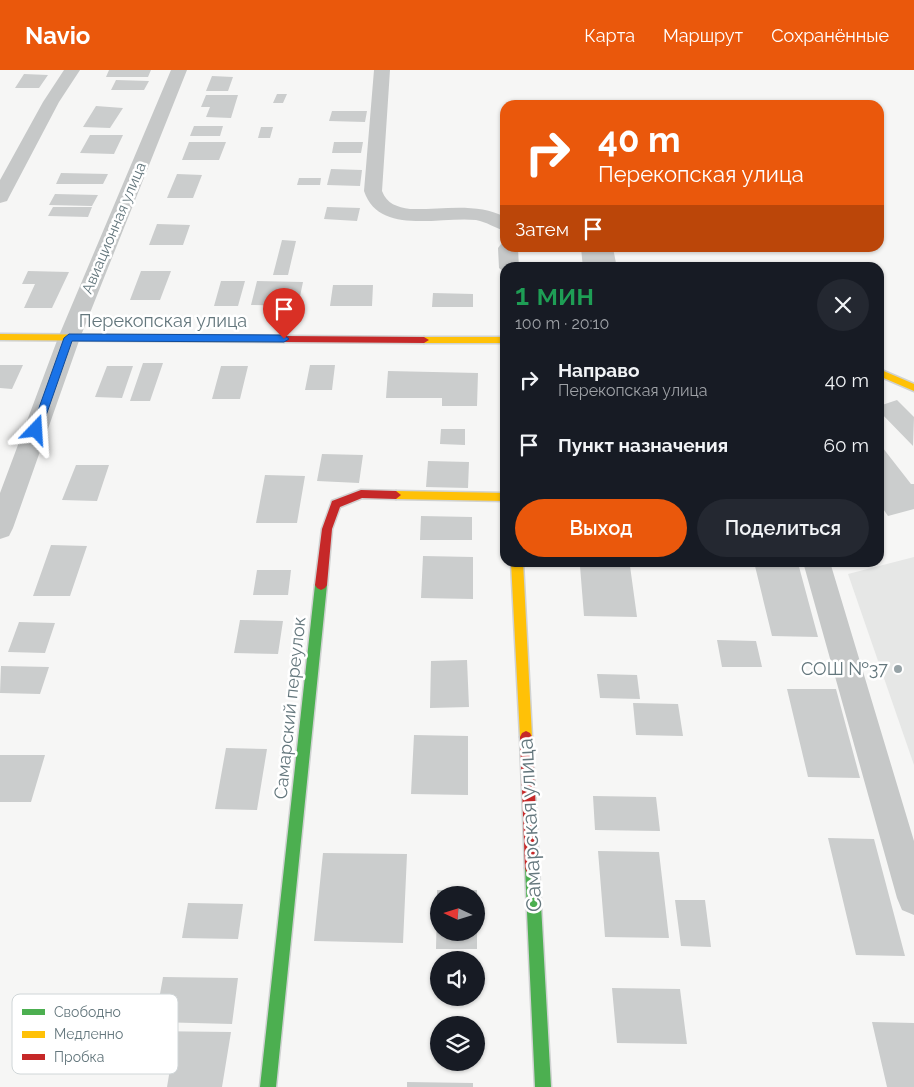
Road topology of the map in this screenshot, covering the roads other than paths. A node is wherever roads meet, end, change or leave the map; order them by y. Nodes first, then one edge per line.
1 (72, 70) edge
2 (179, 70) edge
3 (382, 70) edge
4 (0, 198) edge
5 (500, 221) edge
6 (0, 337) edge
7 (69, 338) junction
8 (500, 340) edge
9 (884, 373) edge
10 (914, 388) edge
11 (500, 497) edge
12 (5, 504) edge
13 (0, 528) edge
14 (517, 567) edge
15 (817, 567) edge
16 (914, 898) edge
17 (268, 1087) edge
18 (543, 1087) edge

1 - 4 street
2 - 7 street, Авиационная улица
3 - 5 street
6 - 7 street, Перекопская улица
7 - 8 street, Перекопская улица
7 - 12 street, Авиационная улица
9 - 10 street
11 - 17 street, Самарский переулок
12 - 13 street, Авиационная улица
14 - 18 street, Самарская улица
15 - 16 street

